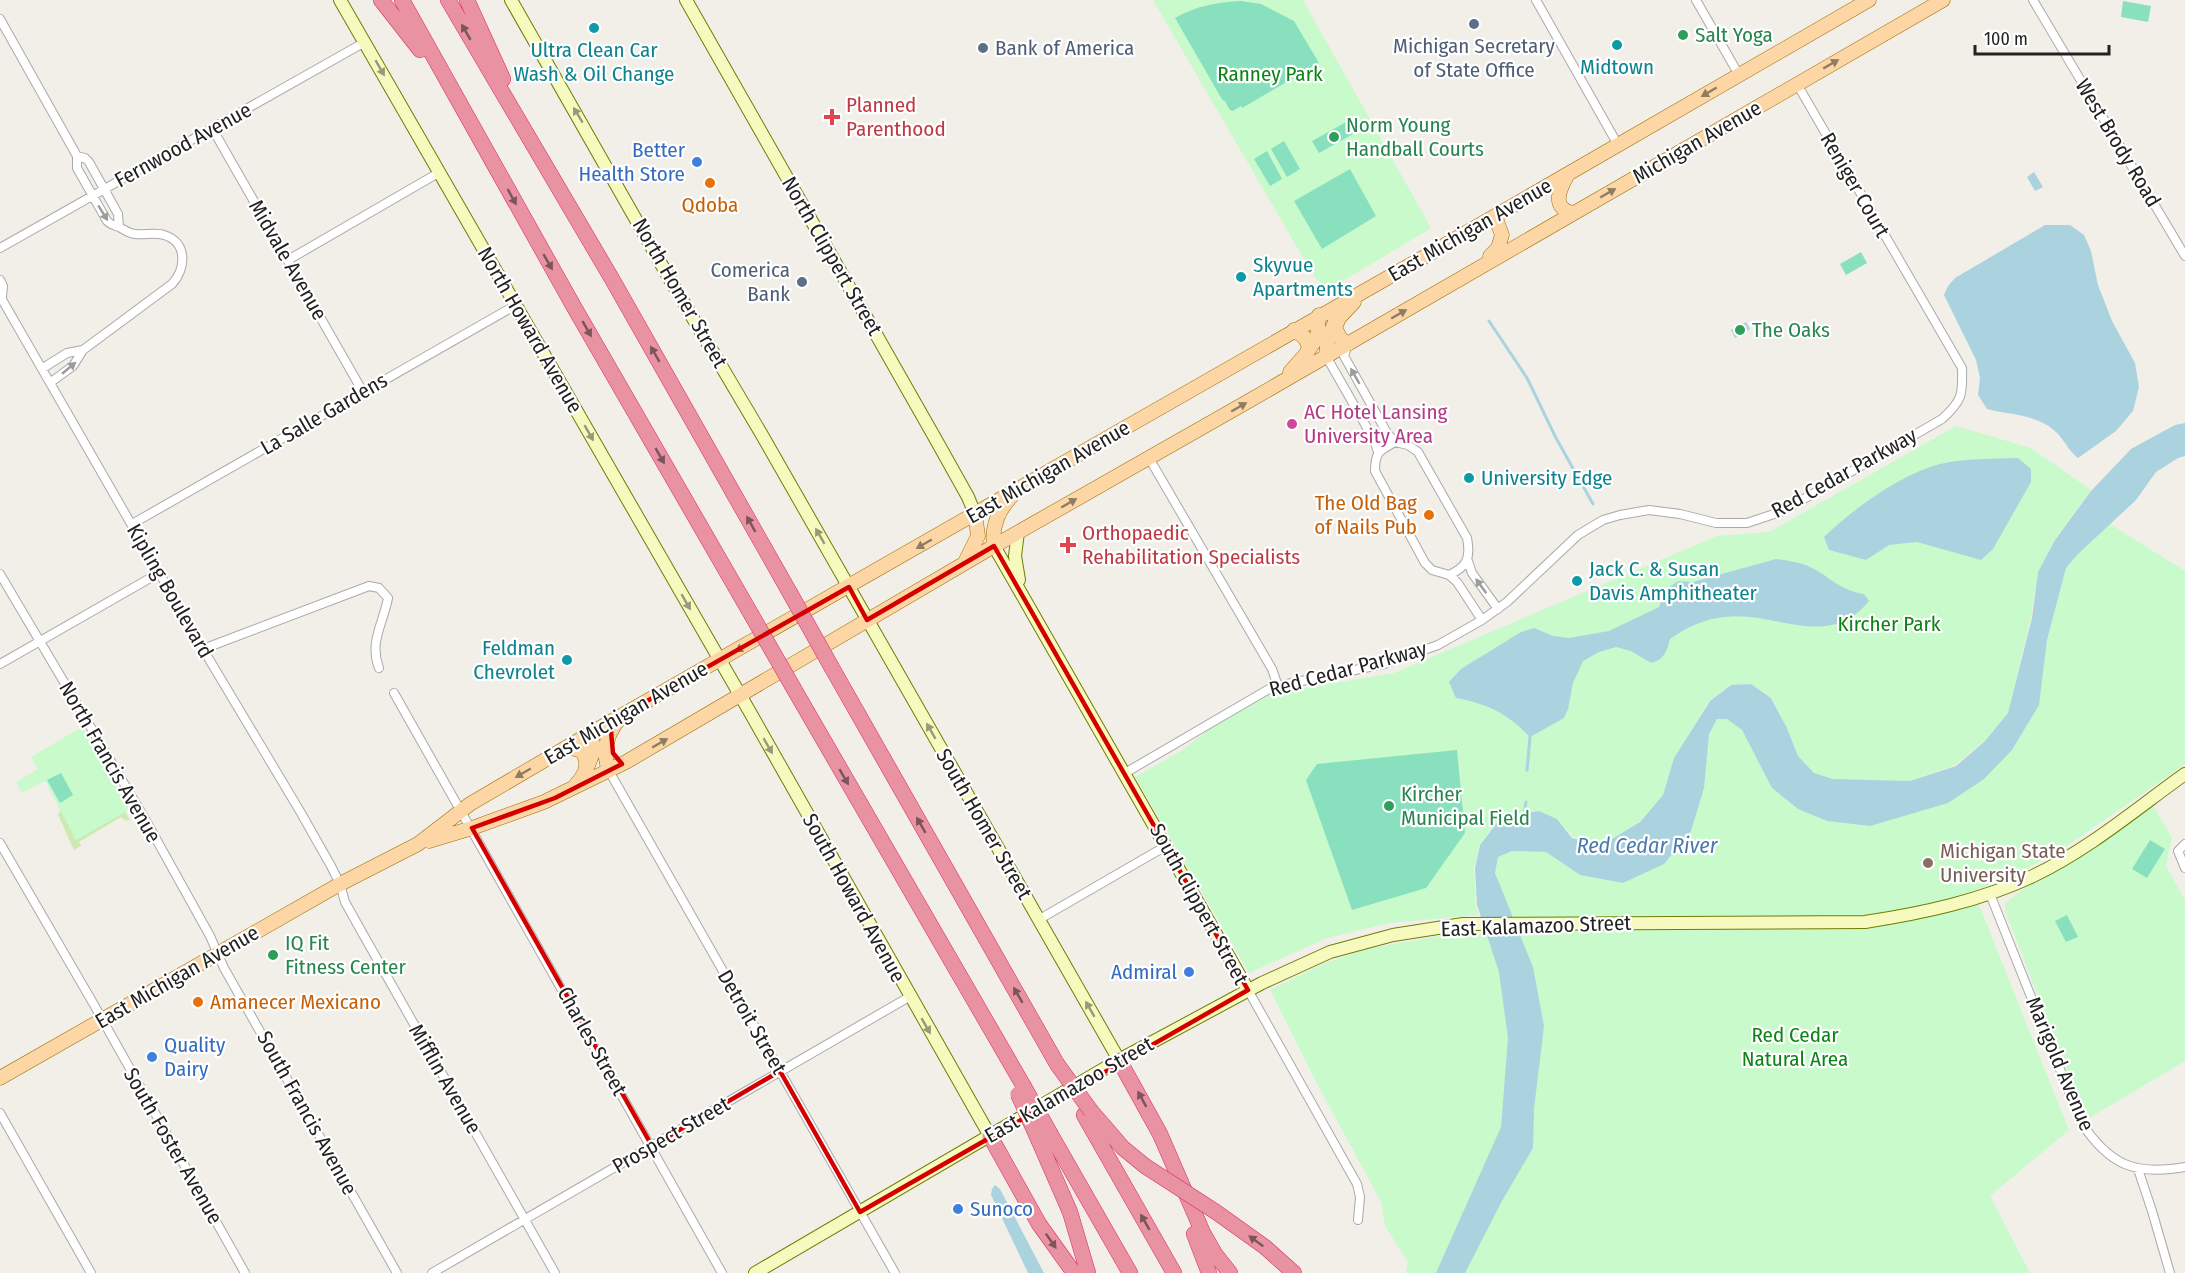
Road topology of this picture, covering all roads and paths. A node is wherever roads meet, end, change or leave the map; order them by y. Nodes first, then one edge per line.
1 (340, 0) edge
2 (381, 0) edge
3 (402, 0) edge
4 (448, 0) edge
5 (467, 0) edge
6 (511, 0) edge
7 (686, 0) edge
8 (1536, 0) edge
9 (1696, 0) edge
10 (1869, 0) edge
11 (1943, 0) edge
12 (2033, 0) edge
13 (1850, 5) edge
14 (0, 19) edge
15 (365, 42) junction
16 (1739, 75) junction
17 (1797, 84) junction
18 (1683, 107) joint
19 (212, 128) junction
20 (1618, 145) junction
21 (538, 155) junction
22 (77, 156) junction
23 (440, 172) junction
24 (1568, 174) junction
25 (501, 177) junction
26 (104, 189) junction
27 (92, 195) junction
28 (1573, 213) junction
29 (1495, 216) junction
30 (119, 227) junction
31 (0, 248) edge
32 (2185, 256) edge
33 (288, 260) junction
34 (1479, 267) junction
35 (0, 280) edge
36 (1450, 283) joint
37 (1373, 286) junction
38 (1913, 286) joint
39 (1, 296) edge
40 (516, 305) junction
41 (1320, 315) junction
42 (1339, 318) junction
43 (1294, 330) junction
44 (1348, 344) junction
45 (83, 350) junction
46 (1306, 354) junction
47 (1326, 356) junction
48 (43, 368) junction
49 (51, 382) junction
50 (1277, 385) junction
51 (363, 392) junction
52 (1395, 442) junction
53 (1378, 452) junction
54 (1149, 458) junction
55 (1020, 488) junction
56 (975, 514) junction
57 (132, 524) junction
58 (1018, 532) junction
59 (994, 546) junction
60 (1468, 561) junction
61 (955, 569) junction
62 (159, 573) junction
63 (0, 574) edge
64 (1449, 575) junction
65 (849, 587) junction
66 (1023, 592) junction
67 (1498, 609) junction
68 (867, 620) junction
69 (1482, 620) junction
70 (39, 642) junction
71 (203, 649) junction
72 (719, 660) junction
73 (0, 664) edge
74 (379, 668) dead end
75 (1278, 686) junction
76 (394, 693) dead end
77 (740, 695) junction
78 (624, 714) junction
79 (611, 731) junction
80 (591, 733) junction
81 (568, 747) junction
82 (626, 762) junction
83 (586, 771) junction
84 (609, 771) junction
85 (1125, 773) junction
86 (2185, 774) edge
87 (571, 791) junction
88 (462, 810) junction
89 (472, 828) junction
90 (0, 843) edge
91 (418, 844) junction
92 (2185, 844) edge
93 (1166, 846) junction
94 (2185, 868) edge
95 (340, 884) junction
96 (1990, 894) junction
97 (1038, 920) junction
98 (218, 952) junction
99 (1248, 990) junction
100 (909, 997) junction
101 (102, 1019) junction
102 (1119, 1060) junction
103 (780, 1071) junction
104 (0, 1078) edge
105 (0, 1113) edge
106 (1088, 1113) junction
107 (990, 1136) junction
108 (1045, 1138) junction
109 (652, 1146) junction
110 (1174, 1166) junction
111 (2185, 1167) edge
112 (2138, 1169) junction
113 (860, 1212) junction
114 (525, 1220) junction
115 (1358, 1220) dead end
116 (91, 1273) edge
117 (245, 1273) edge
118 (397, 1273) edge
119 (432, 1273) edge
120 (555, 1273) edge
121 (722, 1273) edge
122 (755, 1273) edge
123 (895, 1273) edge
124 (1074, 1273) edge
125 (1088, 1273) edge
126 (1130, 1273) edge
127 (1174, 1273) edge
128 (1209, 1273) edge
129 (1230, 1273) edge
130 (1294, 1273) edge
131 (2170, 1273) edge

1 - 15 street, North Howard Avenue
2 - 25 highway
3 - 25 highway
21 -> 4 highway
5 - 21 highway
65 -> 6 street, North Homer Street
7 - 56 street, North Clippert Street
8 - 20 street
9 - 16 street
10 - 13 main road, Michigan Avenue
17 -> 11 main road, Michigan Avenue
12 - 32 street, West Brody Road
13 - 16 main road, Michigan Avenue
14 - 22 street
15 - 19 street, Fernwood Avenue
15 -> 23 street, North Howard Avenue
16 -> 18 main road, Michigan Avenue
28 -> 17 main road, Michigan Avenue
17 - 38 street, Reniger Court
18 - 20 main road, East Michigan Avenue
19 - 26 street, Fernwood Avenue
19 - 33 street, Midvale Avenue
20 - 24 main road, East Michigan Avenue
106 -> 21 highway, bridge
22 - 26 street
22 - 27 street
23 - 33 street
23 - 40 street, North Howard Avenue
24 - 28 main road
24 - 29 main road, East Michigan Avenue
25 -> 108 highway, bridge
26 - 27 street, Fernwood Avenue
26 - 30 street
27 -> 30 street
27 - 31 street, Fernwood Avenue
28 - 34 main road, Michigan Avenue
29 - 34 main road
29 - 37 main road, East Michigan Avenue
30 - 45 street
33 - 51 street, Midvale Avenue
34 - 36 main road, Michigan Avenue
35 - 39 street, Kipling Boulevard
44 -> 36 main road, East Michigan Avenue
37 - 41 main road, East Michigan Avenue
37 - 42 main road
38 - 67 street, Red Cedar Parkway
39 - 48 street, Kipling Boulevard
40 - 51 street, La Salle Gardens
40 -> 72 street, North Howard Avenue
41 - 43 main road, East Michigan Avenue
41 - 46 main road
42 - 44 main road
42 - 47 main road
43 - 46 main road
43 - 55 main road, East Michigan Avenue
44 - 47 main road, East Michigan Avenue
52 -> 44 street
45 - 48 street
49 -> 45 street
46 - 50 main road
47 - 50 main road, East Michigan Avenue
47 - 53 street
48 - 49 street, Kipling Boulevard
49 - 57 street, Kipling Boulevard
54 -> 50 main road, East Michigan Avenue
51 - 57 street, La Salle Gardens
52 - 53 street
52 - 60 street
53 - 64 street
58 -> 54 main road, East Michigan Avenue
54 - 75 street
55 - 56 main road, East Michigan Avenue
55 - 59 main road
56 - 61 main road
56 -> 65 main road, East Michigan Avenue
57 - 62 street, Kipling Boulevard
58 - 59 main road, East Michigan Avenue
58 - 66 street, South Clippert Street
59 - 61 main road, East Michigan Avenue
59 - 66 street, South Clippert Street
60 - 64 street
67 -> 60 street
61 - 68 main road, East Michigan Avenue
62 - 70 street
62 - 71 street, Kipling Boulevard
63 - 70 street, North Francis Avenue
64 - 69 street
65 - 68 street, South Homer Street
65 -> 72 main road, East Michigan Avenue
66 - 85 street, South Clippert Street
67 - 69 street, Red Cedar Parkway
68 - 77 main road, East Michigan Avenue
97 -> 68 street, South Homer Street
69 - 75 street, Red Cedar Parkway
70 - 73 street
70 - 98 street, North Francis Avenue
71 - 74 street
71 - 95 street, Kipling Boulevard
72 - 77 street, South Howard Avenue
72 - 78 main road, East Michigan Avenue
75 - 85 street, Red Cedar Parkway
76 - 88 street, Charles Street
82 -> 77 main road, East Michigan Avenue
77 -> 100 street, South Howard Avenue
78 - 79 main road
78 - 80 main road, East Michigan Avenue
79 - 82 main road
79 - 84 main road
80 - 81 main road, East Michigan Avenue
80 - 83 main road
81 - 83 main road
81 -> 88 main road, East Michigan Avenue
82 - 84 main road, East Michigan Avenue
83 - 87 main road
84 - 87 main road, East Michigan Avenue
84 - 103 street, Detroit Street
85 - 93 street, South Clippert Street
86 - 96 street, East Kalamazoo Street
87 - 89 main road, East Michigan Avenue
88 - 89 street, Charles Street
88 - 91 main road, East Michigan Avenue
89 - 91 main road, East Michigan Avenue
89 - 109 street, Charles Street
90 - 101 street, South Foster Avenue
91 - 95 main road, East Michigan Avenue
92 - 94 street
93 - 97 street
93 - 99 street, South Clippert Street
95 - 98 main road, East Michigan Avenue
95 - 114 street, Mifflin Avenue
96 - 99 street, East Kalamazoo Street
96 - 112 street, Marigold Avenue
102 -> 97 street, South Homer Street
98 - 101 main road, East Michigan Avenue
98 - 118 street, South Francis Avenue
99 - 102 street, East Kalamazoo Street
99 - 115 street, South Clippert Street
100 - 103 street, Prospect Street
100 -> 107 street, South Howard Avenue
101 - 104 main road, East Michigan Avenue
101 - 117 street, South Foster Avenue
102 - 107 street, East Kalamazoo Street
110 -> 102 highway
103 - 109 street, Prospect Street
103 - 113 street, Detroit Street
105 - 116 street
127 -> 106 highway
130 -> 106 highway, bridge
107 - 113 street, East Kalamazoo Street
107 -> 124 highway
108 - 125 highway
108 - 126 highway
109 - 114 street, Prospect Street
109 - 121 street, Charles Street
110 - 128 highway
110 - 129 highway
111 - 112 street, Marigold Avenue
112 - 131 street
113 - 122 street, East Kalamazoo Street
113 - 123 street, Detroit Street
114 - 119 street, Prospect Street
114 - 120 street, Mifflin Avenue

